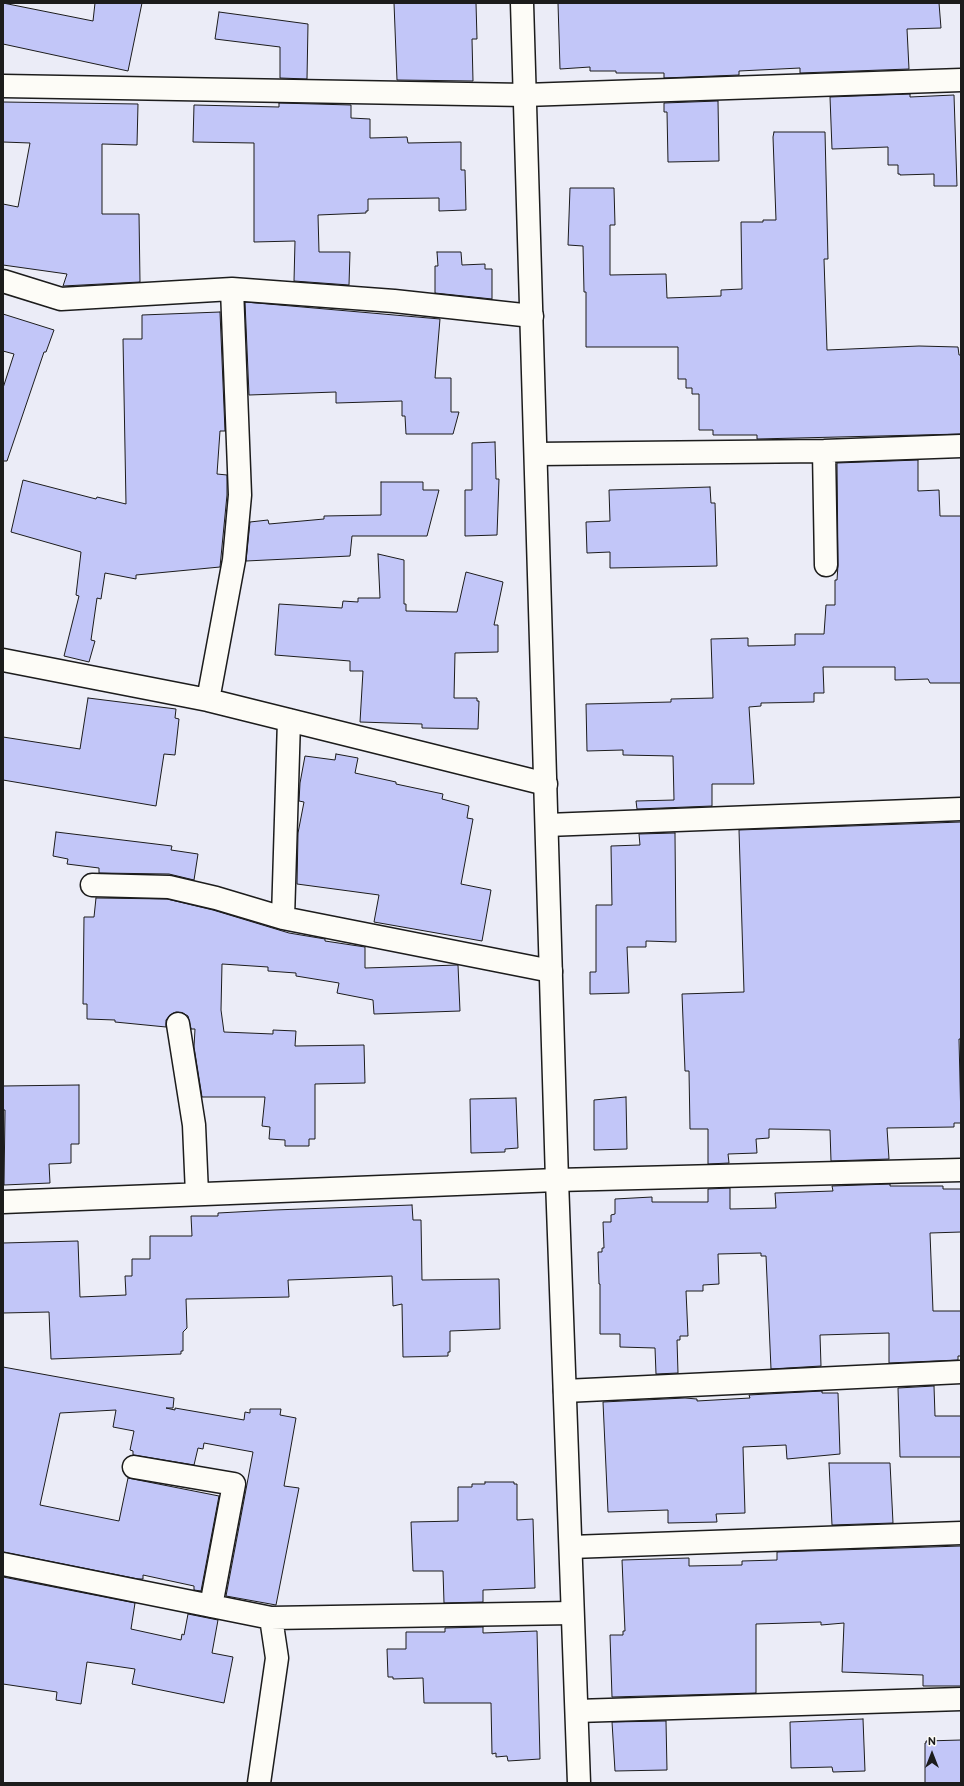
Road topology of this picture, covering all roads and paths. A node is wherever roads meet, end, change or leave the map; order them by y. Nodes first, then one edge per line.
1 (522, 3) edge
2 (961, 80) edge
3 (3, 86) edge
4 (525, 95) junction
5 (3, 281) edge
6 (232, 289) junction
7 (532, 316) junction
8 (961, 446) edge
9 (824, 451) junction
10 (536, 454) junction
11 (826, 565) dead end
12 (3, 660) edge
13 (208, 700) junction
14 (289, 720) junction
15 (546, 784) junction
16 (961, 809) edge
17 (547, 825) junction
18 (92, 885) dead end
19 (283, 918) junction
20 (551, 970) junction
21 (178, 1024) dead end
22 (961, 1170) edge
23 (557, 1180) junction
24 (197, 1194) junction
25 (3, 1202) edge
26 (961, 1372) edge
27 (565, 1391) junction
28 (134, 1467) dead end
29 (961, 1533) edge
30 (571, 1547) junction
31 (3, 1564) edge
32 (211, 1606) junction
33 (572, 1613) junction
34 (271, 1618) junction
35 (961, 1699) edge
36 (577, 1711) junction
37 (258, 1783) edge
38 (579, 1783) edge

1 - 4 street
2 - 4 street
3 - 4 street
4 - 7 street
5 - 6 street
6 - 7 street
6 - 13 street
7 - 10 street
8 - 9 street
9 - 10 street
9 - 11 street
10 - 15 street
12 - 13 street
13 - 14 street
14 - 15 street
14 - 19 street
15 - 17 street
16 - 17 street
17 - 20 street
18 - 19 street
19 - 20 street
20 - 23 street
21 - 24 street
22 - 23 street
23 - 24 street
23 - 27 street
24 - 25 street
26 - 27 street
27 - 30 street
28 - 32 street
29 - 30 street
30 - 33 street
31 - 32 street
32 - 34 street
33 - 34 street
33 - 36 street
34 - 37 street
35 - 36 street
36 - 38 street

